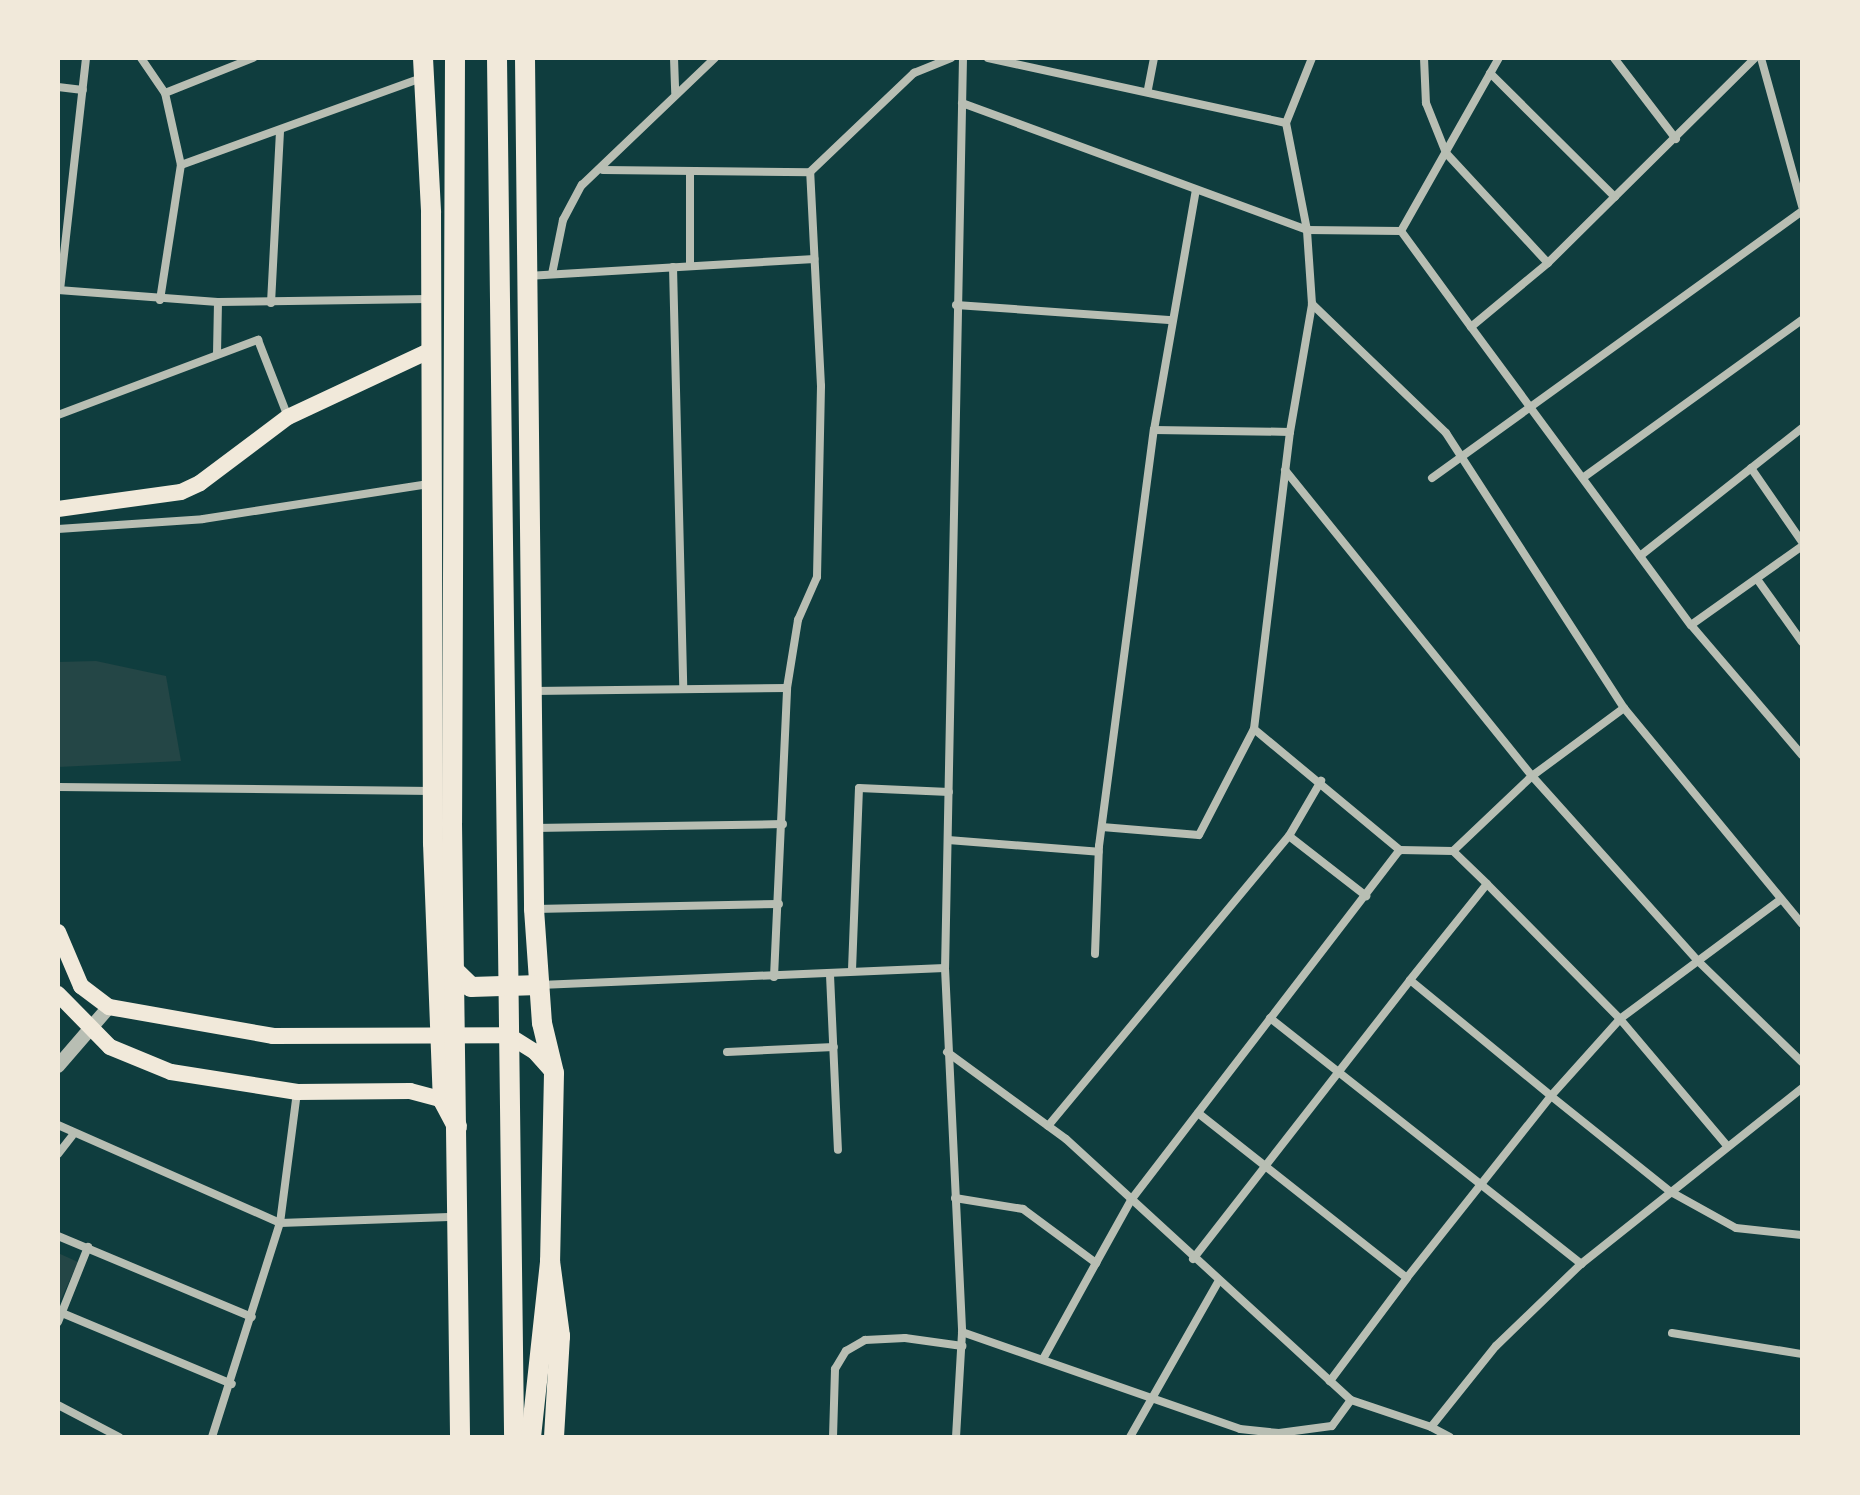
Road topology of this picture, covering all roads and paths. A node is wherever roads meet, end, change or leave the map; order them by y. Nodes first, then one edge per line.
1 (86, 58) edge
2 (141, 58) edge
3 (253, 58) edge
4 (455, 58) edge
5 (497, 58) edge
6 (525, 58) edge
7 (674, 58) edge
8 (715, 58) edge
9 (951, 58) edge
10 (963, 58) edge
11 (988, 58) edge
12 (1154, 58) edge
13 (1312, 58) edge
14 (1424, 58) edge
15 (1499, 58) edge
16 (1614, 58) edge
17 (1758, 58) edge
18 (424, 67) edge
19 (1490, 73) junction
20 (58, 87) edge
21 (1148, 89) junction
22 (83, 90) junction
23 (165, 93) junction
24 (675, 93) junction
25 (962, 103) junction
26 (1286, 123) junction
27 (280, 131) junction
28 (1676, 139) junction
29 (1446, 153) junction
30 (181, 165) junction
31 (603, 170) junction
32 (690, 171) junction
33 (810, 172) junction
34 (1196, 190) junction
35 (1615, 197) junction
36 (1802, 208) edge
37 (1307, 230) junction
38 (1401, 231) junction
39 (814, 259) junction
40 (1548, 263) junction
41 (690, 266) junction
42 (673, 267) junction
43 (552, 274) junction
44 (526, 276) junction
45 (59, 290) edge
46 (431, 299) junction
47 (160, 300) junction
48 (218, 302) junction
49 (271, 303) junction
50 (1312, 304) junction
51 (956, 305) junction
52 (1172, 320) junction
53 (1802, 320) edge
54 (1471, 327) junction
55 (431, 350) junction
56 (217, 354) junction
57 (1530, 406) junction
58 (58, 415) edge
59 (288, 417) junction
60 (1802, 428) edge
61 (1154, 430) junction
62 (1290, 432) junction
63 (1465, 457) junction
64 (1751, 468) junction
65 (1285, 470) junction
66 (1584, 477) junction
67 (1432, 478) dead end
68 (434, 484) junction
69 (58, 509) edge
70 (58, 529) edge
71 (1802, 544) edge
72 (1640, 556) junction
73 (1757, 579) junction
74 (1691, 625) junction
75 (1802, 642) edge
76 (787, 688) junction
77 (683, 689) junction
78 (533, 691) junction
79 (1624, 708) junction
80 (1254, 729) junction
81 (1802, 755) edge
82 (1532, 776) junction
83 (1321, 781) junction
84 (58, 787) edge
85 (433, 791) junction
86 (949, 792) junction
87 (783, 824) junction
88 (1102, 827) junction
89 (534, 828) junction
90 (1289, 836) junction
91 (948, 840) junction
92 (1400, 850) junction
93 (1453, 851) junction
94 (1099, 852) junction
95 (1487, 884) junction
96 (1366, 896) junction
97 (1780, 900) junction
98 (779, 904) junction
99 (534, 909) junction
100 (1802, 924) edge
101 (58, 932) edge
102 (1095, 954) dead end
103 (438, 955) junction
104 (1699, 962) junction
105 (945, 968) junction
106 (852, 970) junction
107 (454, 974) junction
108 (830, 975) junction
109 (774, 977) junction
110 (1410, 980) junction
111 (507, 985) junction
112 (539, 985) junction
113 (58, 994) edge
114 (109, 1007) junction
115 (1270, 1018) junction
116 (1620, 1019) junction
117 (91, 1032) junction
118 (448, 1034) junction
119 (508, 1035) junction
120 (834, 1047) junction
121 (727, 1052) dead end
122 (947, 1052) junction
123 (1802, 1062) edge
124 (58, 1066) edge
125 (1338, 1072) junction
126 (554, 1073) junction
127 (1802, 1088) edge
128 (297, 1092) junction
129 (1551, 1096) junction
130 (443, 1100) junction
131 (1198, 1113) junction
132 (58, 1125) edge
133 (457, 1126) junction
134 (1048, 1126) junction
135 (72, 1136) junction
136 (1728, 1147) junction
137 (838, 1150) dead end
138 (58, 1154) edge
139 (1264, 1165) junction
140 (1480, 1184) junction
141 (1671, 1192) junction
142 (955, 1198) junction
143 (1131, 1200) junction
144 (458, 1217) junction
145 (280, 1223) junction
146 (1802, 1235) edge
147 (58, 1236) edge
148 (88, 1247) junction
149 (1193, 1259) junction
150 (550, 1261) junction
151 (1096, 1263) junction
152 (1581, 1264) junction
153 (1407, 1278) junction
154 (1218, 1282) junction
155 (62, 1313) junction
156 (252, 1317) junction
157 (58, 1322) edge
158 (962, 1332) junction
159 (1672, 1333) dead end
160 (962, 1346) junction
161 (1802, 1354) edge
162 (1043, 1359) junction
163 (1330, 1381) junction
164 (232, 1384) junction
165 (1150, 1395) junction
166 (1351, 1400) junction
167 (58, 1405) edge
168 (1332, 1426) junction
169 (1431, 1427) junction
170 (119, 1437) edge
171 (212, 1437) edge
172 (460, 1437) edge
173 (514, 1437) edge
174 (531, 1437) edge
175 (554, 1437) edge
176 (833, 1437) edge
177 (956, 1437) edge
178 (1130, 1437) edge
179 (1332, 1437) edge
180 (1450, 1437) edge

1 - 22 street
2 - 23 street
3 - 23 street
4 - 107 main road
5 - 111 main road
6 - 44 main road
7 - 24 street
8 - 24 street
9 - 33 street
10 - 25 street
11 - 21 street
12 - 21 street
13 - 26 street
14 - 29 street
15 - 19 street
16 - 28 street
17 - 28 street
17 - 36 street
18 - 27 street
18 - 46 main road
19 - 29 street
19 - 35 street
20 - 22 street
21 - 26 street
22 - 45 street
23 - 30 street
24 - 31 street
25 - 34 street
25 - 51 street
26 - 37 street
27 - 30 street
27 - 49 street
28 - 35 street
29 - 38 street
29 - 40 street
30 - 47 street
31 - 32 street
31 - 43 street
32 - 33 street
32 - 41 street
33 - 39 street
34 - 37 street
34 - 52 street
35 - 40 street
36 - 57 street
37 - 38 street
37 - 50 street
38 - 54 street
39 - 41 street
39 - 76 street
40 - 54 street
41 - 42 street
42 - 43 street
42 - 77 street
43 - 44 street
44 - 78 main road
45 - 47 street
46 - 49 street
46 - 55 main road
47 - 48 street
48 - 49 street
48 - 56 street
50 - 62 street
50 - 63 street
51 - 52 street
51 - 86 street
52 - 61 street
53 - 66 street
54 - 57 street
55 - 59 main road
55 - 68 main road
56 - 58 street
56 - 59 street
57 - 63 street
57 - 66 street
59 - 69 main road
60 - 64 street
61 - 62 street
61 - 88 street
62 - 65 street
63 - 67 street
63 - 79 street
64 - 71 street
64 - 72 street
65 - 80 street
65 - 82 street
66 - 72 street
68 - 70 street
68 - 85 main road
71 - 73 street
72 - 74 street
73 - 74 street
73 - 75 street
74 - 81 street
76 - 77 street
76 - 87 street
77 - 78 street
78 - 89 main road
79 - 82 street
79 - 97 street
80 - 83 street
80 - 88 street
82 - 93 street
82 - 104 street
83 - 90 street
83 - 92 street
84 - 85 street
85 - 103 main road
86 - 91 street
86 - 106 street
87 - 89 street
87 - 98 street
88 - 94 street
89 - 99 main road
90 - 96 street
90 - 134 street
91 - 94 street
91 - 105 street
92 - 93 street
92 - 96 street
93 - 95 street
94 - 102 street
95 - 110 street
95 - 116 street
96 - 115 street
97 - 100 street
97 - 104 street
98 - 99 street
98 - 109 street
99 - 112 main road
101 - 114 main road
103 - 107 main road
103 - 118 main road
104 - 116 street
104 - 123 street
105 - 106 street
105 - 122 street
106 - 108 street
107 - 111 main road
107 - 118 main road
108 - 109 street
108 - 120 street
109 - 112 street
110 - 125 street
110 - 129 street
111 - 112 main road
111 - 119 main road
112 - 126 main road
113 - 117 main road
114 - 117 street
114 - 118 main road
115 - 125 street
115 - 131 street
116 - 129 street
116 - 136 street
117 - 124 street
117 - 128 main road
118 - 119 main road
118 - 130 main road
118 - 133 main road
119 - 126 main road
119 - 173 main road
120 - 121 street
120 - 137 street
122 - 134 street
122 - 142 street
125 - 139 street
125 - 140 street
126 - 150 main road
127 - 136 street
128 - 130 main road
128 - 145 street
129 - 140 street
129 - 141 street
130 - 133 main road
131 - 139 street
131 - 143 street
132 - 135 street
133 - 144 main road
134 - 143 street
135 - 138 street
135 - 145 street
136 - 141 street
139 - 149 street
139 - 153 street
140 - 152 street
140 - 153 street
141 - 146 street
141 - 152 street
142 - 151 street
142 - 158 street
143 - 149 street
143 - 151 street
144 - 145 street
144 - 172 main road
145 - 156 street
147 - 148 street
148 - 155 street
148 - 156 street
149 - 154 street
150 - 174 main road
150 - 175 main road
151 - 162 street
152 - 169 street
153 - 163 street
154 - 163 street
154 - 165 street
155 - 157 street
155 - 164 street
156 - 164 street
158 - 160 street
158 - 162 street
159 - 161 street
160 - 176 street
160 - 177 street
162 - 165 street
163 - 166 street
164 - 171 street
165 - 168 street
165 - 178 street
166 - 168 street
166 - 169 street
167 - 170 street
168 - 179 street
169 - 180 street

